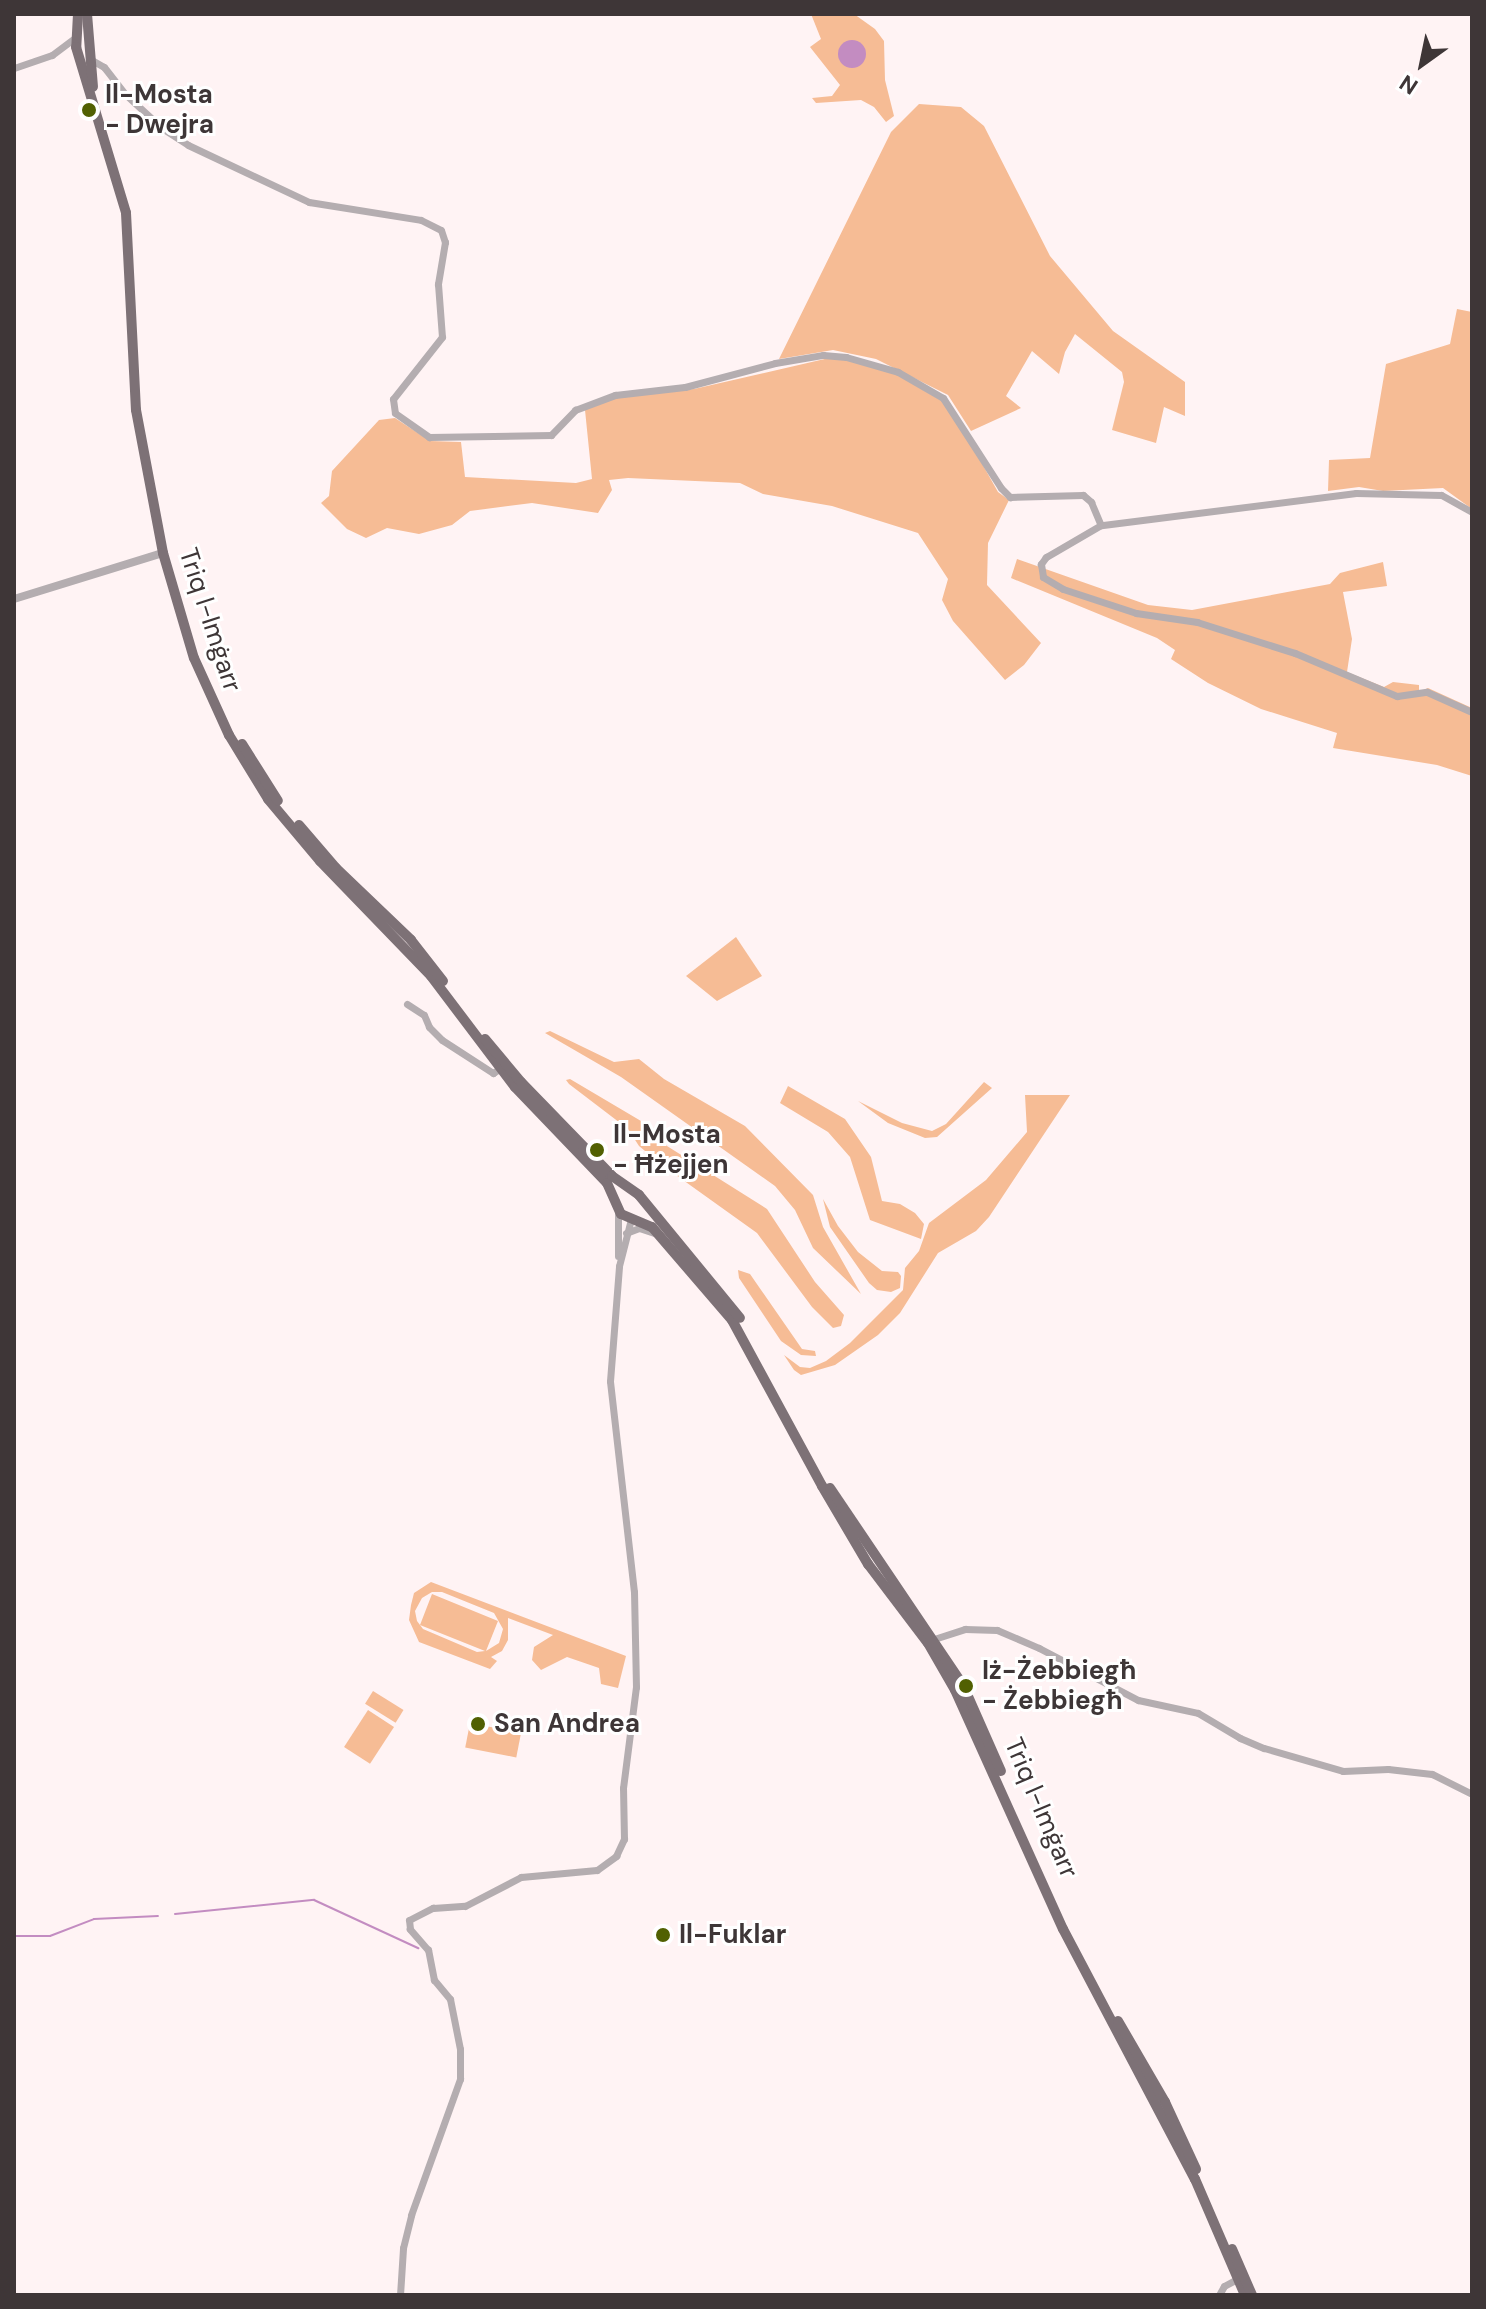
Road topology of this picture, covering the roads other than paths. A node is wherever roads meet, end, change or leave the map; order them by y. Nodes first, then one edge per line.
1 (84, 16) edge
2 (76, 37) junction
3 (63, 48) junction
4 (85, 57) junction
5 (14, 68) edge
6 (1472, 512) edge
7 (1099, 522) junction
8 (163, 553) junction
9 (14, 599) edge
10 (1472, 712) edge
11 (407, 1004) dead end
12 (499, 1069) junction
13 (633, 1192) junction
14 (644, 1204) junction
15 (618, 1206) junction
16 (633, 1219) junction
17 (626, 1233) junction
18 (659, 1235) junction
19 (619, 1266) junction
20 (934, 1639) junction
21 (1472, 1794) edge
22 (1237, 2279) junction
23 (400, 2295) edge
24 (1219, 2295) edge
25 (1245, 2295) edge
26 (1252, 2295) edge

1 - 2 main road, Triq l-Imġarr
1 - 4 main road, Triq l-Imġarr
2 - 3 street
2 - 4 main road, Triq l-Imġarr
3 - 4 street
3 - 5 street
4 - 7 street
4 - 8 main road, Triq l-Imġarr
4 - 13 main road, Triq l-Imġarr
6 - 7 street
7 - 10 street
8 - 9 street
8 - 12 main road, Triq l-Imġarr
11 - 12 street
12 - 15 main road, Triq l-Imġarr
13 - 14 main road, Triq l-Imġarr
13 - 15 main road
14 - 16 main road
14 - 20 main road, Triq l-Imġarr
15 - 16 main road, Triq l-Imġarr
15 - 19 street
16 - 17 street
16 - 18 main road, Triq l-Imġarr
17 - 18 street
17 - 19 street
18 - 22 main road, Triq l-Imġarr
19 - 23 street
20 - 21 street
20 - 26 main road, Triq l-Imġarr
22 - 24 street
22 - 25 main road, Triq l-Imġarr

